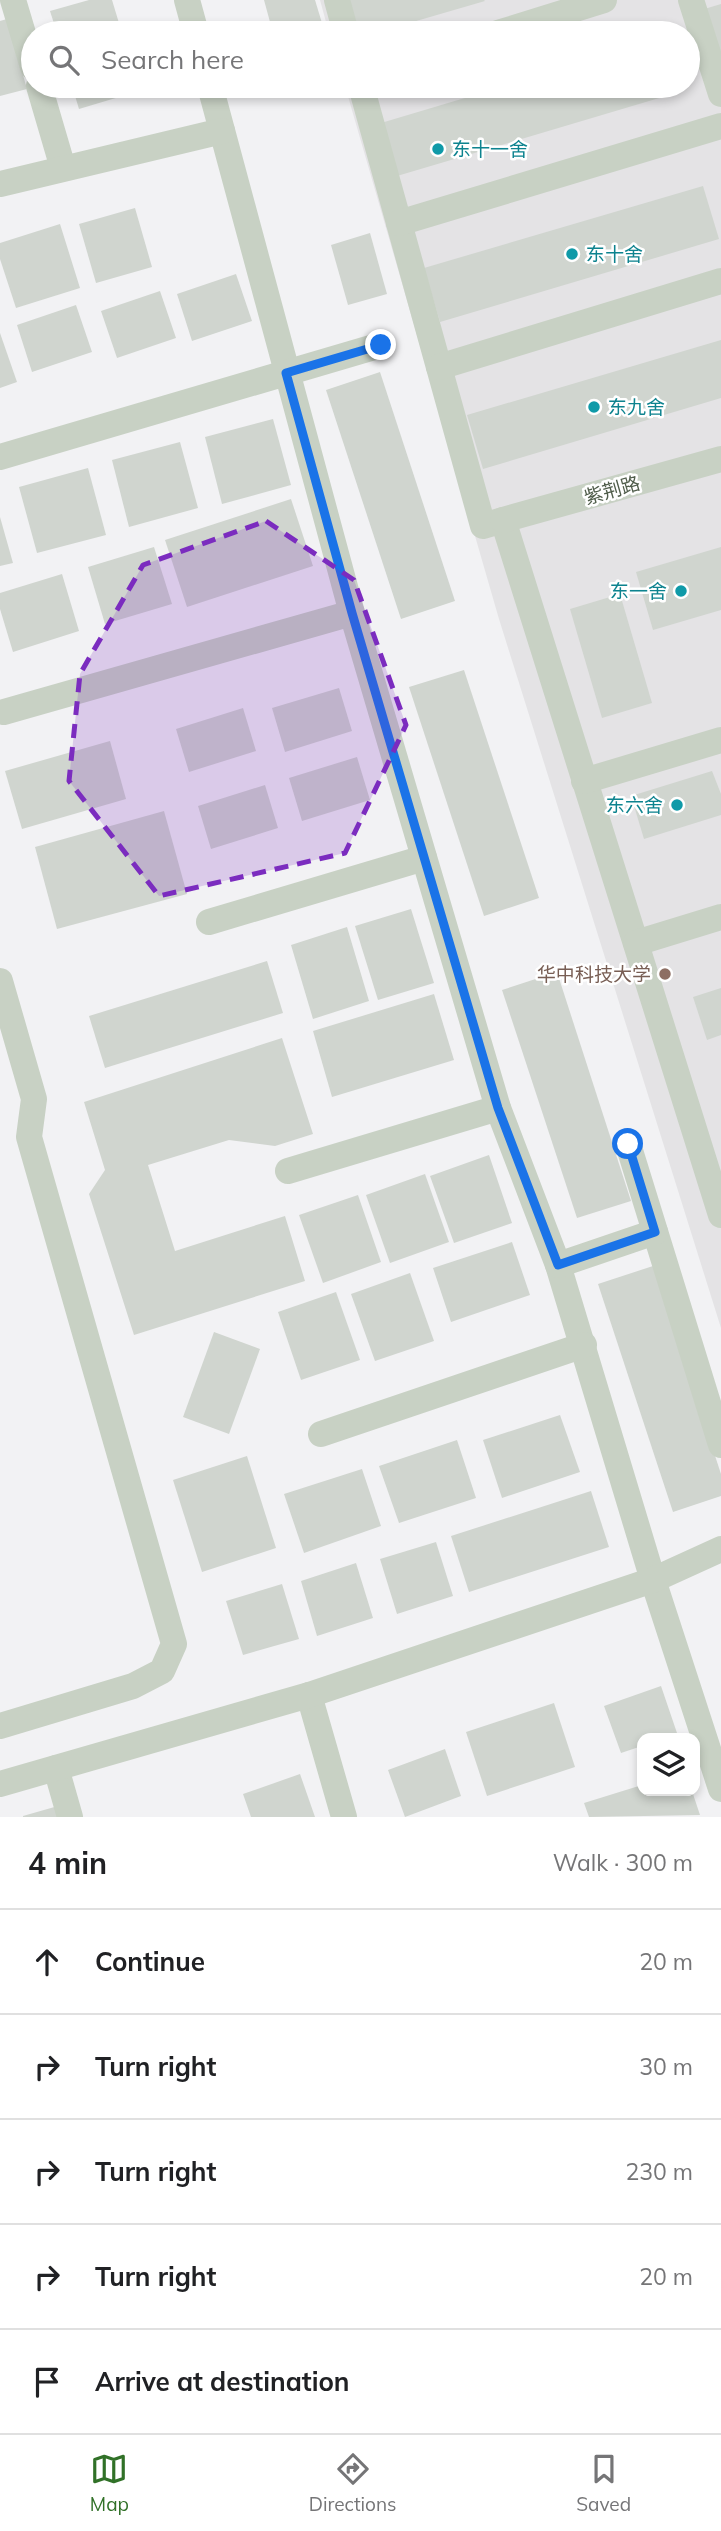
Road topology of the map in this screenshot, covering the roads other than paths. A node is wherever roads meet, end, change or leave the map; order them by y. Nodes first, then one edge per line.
1 (13, 0) edge
2 (187, 0) edge
3 (337, 0) edge
4 (604, 0) edge
5 (691, 0) edge
6 (193, 21) edge
7 (343, 21) edge
8 (537, 21) edge
9 (698, 21) edge
10 (21, 27) edge
11 (700, 28) edge
12 (721, 94) edge
13 (43, 98) edge
14 (213, 98) edge
15 (364, 98) edge
16 (721, 126) edge
17 (222, 131) junction
18 (63, 168) junction
19 (0, 184) edge
20 (399, 223) junction
21 (721, 281) edge
22 (381, 345) dead end
23 (439, 367) junction
24 (286, 373) junction
25 (0, 457) edge
26 (721, 459) edge
27 (503, 520) junction
28 (352, 613) junction
29 (4, 712) dead end
30 (721, 740) edge
31 (584, 781) junction
32 (424, 858) junction
33 (721, 917) edge
34 (209, 922) dead end
35 (636, 943) junction
36 (0, 981) edge
37 (498, 1108) junction
38 (628, 1144) dead end
39 (288, 1171) dead end
40 (721, 1215) edge
41 (655, 1232) junction
42 (558, 1265) junction
43 (584, 1345) junction
44 (321, 1434) dead end
45 (721, 1445) edge
46 (721, 1549) edge
47 (653, 1580) junction
48 (309, 1695) junction
49 (0, 1726) edge
50 (56, 1768) junction
51 (0, 1784) edge
52 (721, 1789) edge
53 (70, 1817) edge
54 (344, 1817) edge

1 - 10 street
2 - 6 street
3 - 7 street
4 - 8 street
5 - 9 street
11 - 12 street
13 - 18 street
14 - 17 street
15 - 20 street
16 - 20 street
17 - 18 street
17 - 24 street
18 - 19 street
20 - 23 street
21 - 23 street
22 - 24 street
23 - 27 street
24 - 25 street
24 - 28 street
26 - 27 street, 紫荆路
27 - 31 street
28 - 29 street
28 - 32 street
30 - 31 street
31 - 35 street
32 - 34 street
32 - 37 street
33 - 35 street
35 - 40 street
36 - 49 street
37 - 39 street
37 - 42 street
38 - 41 street
41 - 42 street
41 - 45 street
42 - 43 street
43 - 44 street
43 - 47 street
46 - 47 street
47 - 48 street
47 - 52 street
48 - 50 street
48 - 54 street
50 - 51 street
50 - 53 street

